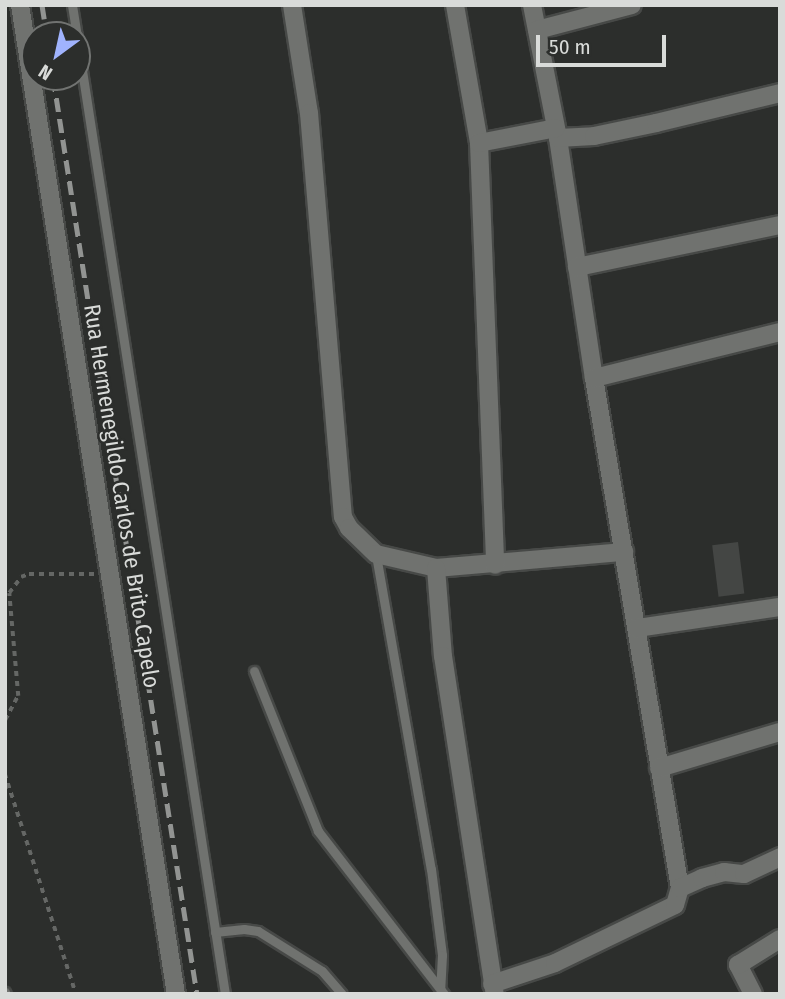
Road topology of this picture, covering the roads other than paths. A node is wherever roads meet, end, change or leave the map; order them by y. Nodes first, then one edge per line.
1 (20, 5) edge
2 (292, 5) edge
3 (456, 5) edge
4 (532, 5) edge
5 (632, 5) edge
6 (537, 30) junction
7 (85, 91) edge
8 (780, 93) edge
9 (557, 133) junction
10 (479, 143) junction
11 (780, 225) edge
12 (577, 267) junction
13 (780, 332) edge
14 (594, 378) junction
15 (624, 552) junction
16 (376, 554) junction
17 (495, 565) junction
18 (436, 568) junction
19 (780, 607) edge
20 (637, 628) junction
21 (254, 671) dead end
22 (780, 732) edge
23 (659, 768) junction
24 (780, 857) edge
25 (680, 888) junction
26 (215, 932) junction
27 (780, 939) edge
28 (494, 989) edge
29 (442, 991) edge
30 (176, 994) edge
31 (225, 994) edge
32 (342, 994) edge
33 (753, 994) edge

1 - 30 street, Rua Hermenegildo Carlos de Brito Capelo
2 - 16 street
3 - 10 street
4 - 6 street
5 - 6 street
6 - 9 street
7 - 26 lane
8 - 9 street
9 - 10 street
9 - 12 street
10 - 17 street
11 - 12 street
12 - 14 street
13 - 14 street
14 - 15 street
15 - 17 street
15 - 20 street
16 - 18 street
16 - 29 lane
17 - 18 street
18 - 28 street
19 - 20 street
20 - 23 street
21 - 29 lane
22 - 23 street
23 - 25 street
24 - 25 street
25 - 28 street
26 - 31 lane
26 - 32 lane
27 - 33 street

